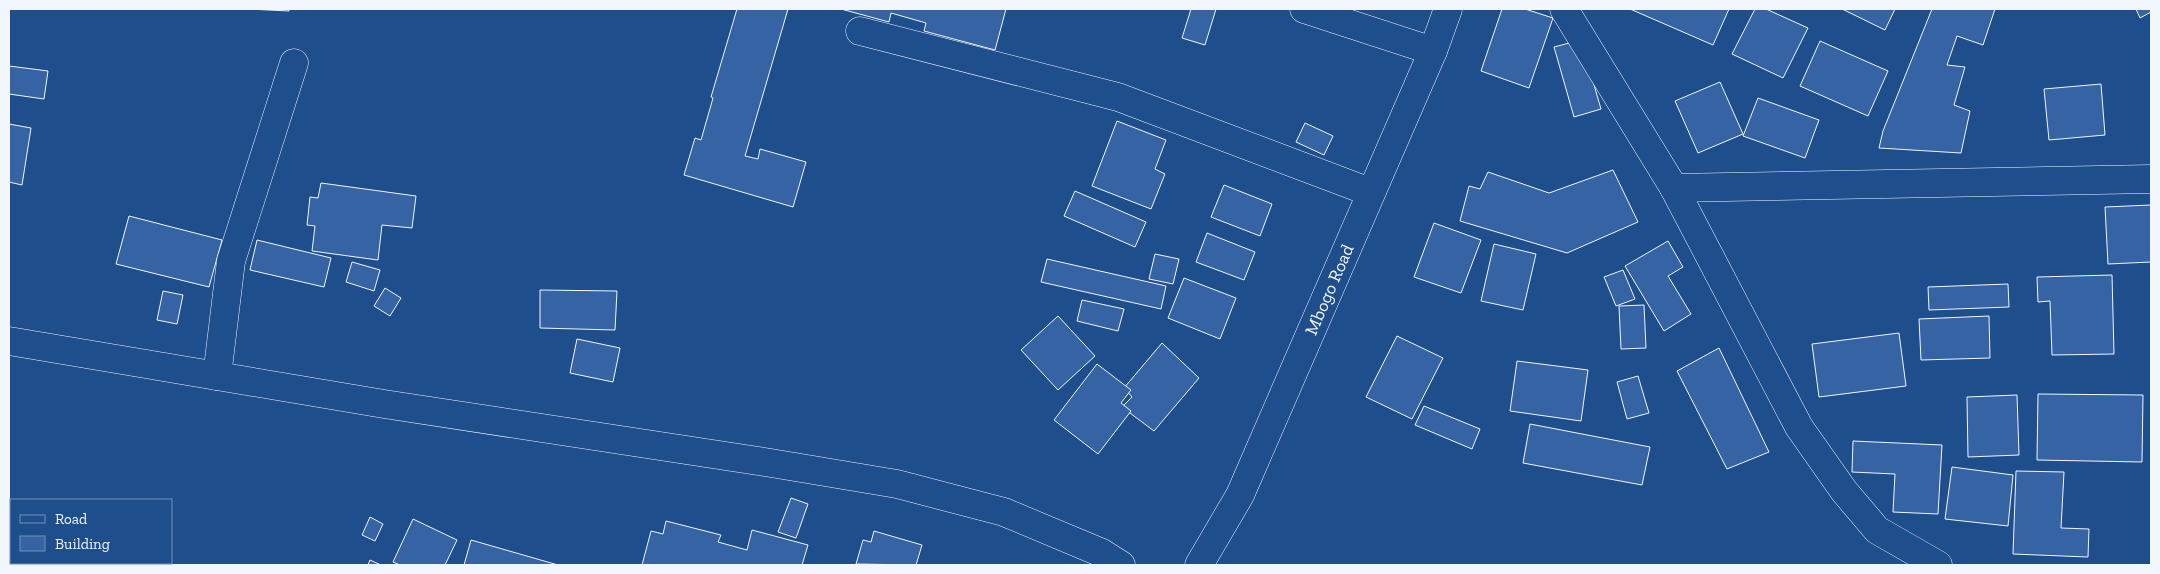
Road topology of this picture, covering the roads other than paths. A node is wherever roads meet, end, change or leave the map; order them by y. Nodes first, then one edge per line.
1 (1304, 9) edge
2 (1448, 9) edge
3 (1564, 9) edge
4 (860, 31) dead end
5 (1433, 51) junction
6 (294, 64) dead end
7 (2151, 179) edge
8 (1674, 188) junction
9 (1370, 192) junction
10 (9, 340) edge
11 (217, 376) junction
12 (1121, 565) edge
13 (1199, 565) edge
14 (1938, 565) edge

1 - 5 street
2 - 5 street, Mbogo Road
3 - 8 street
4 - 9 street
5 - 9 street, Mbogo Road
6 - 11 street
7 - 8 street
8 - 14 street
9 - 13 street, Mbogo Road
10 - 11 street
11 - 12 street

